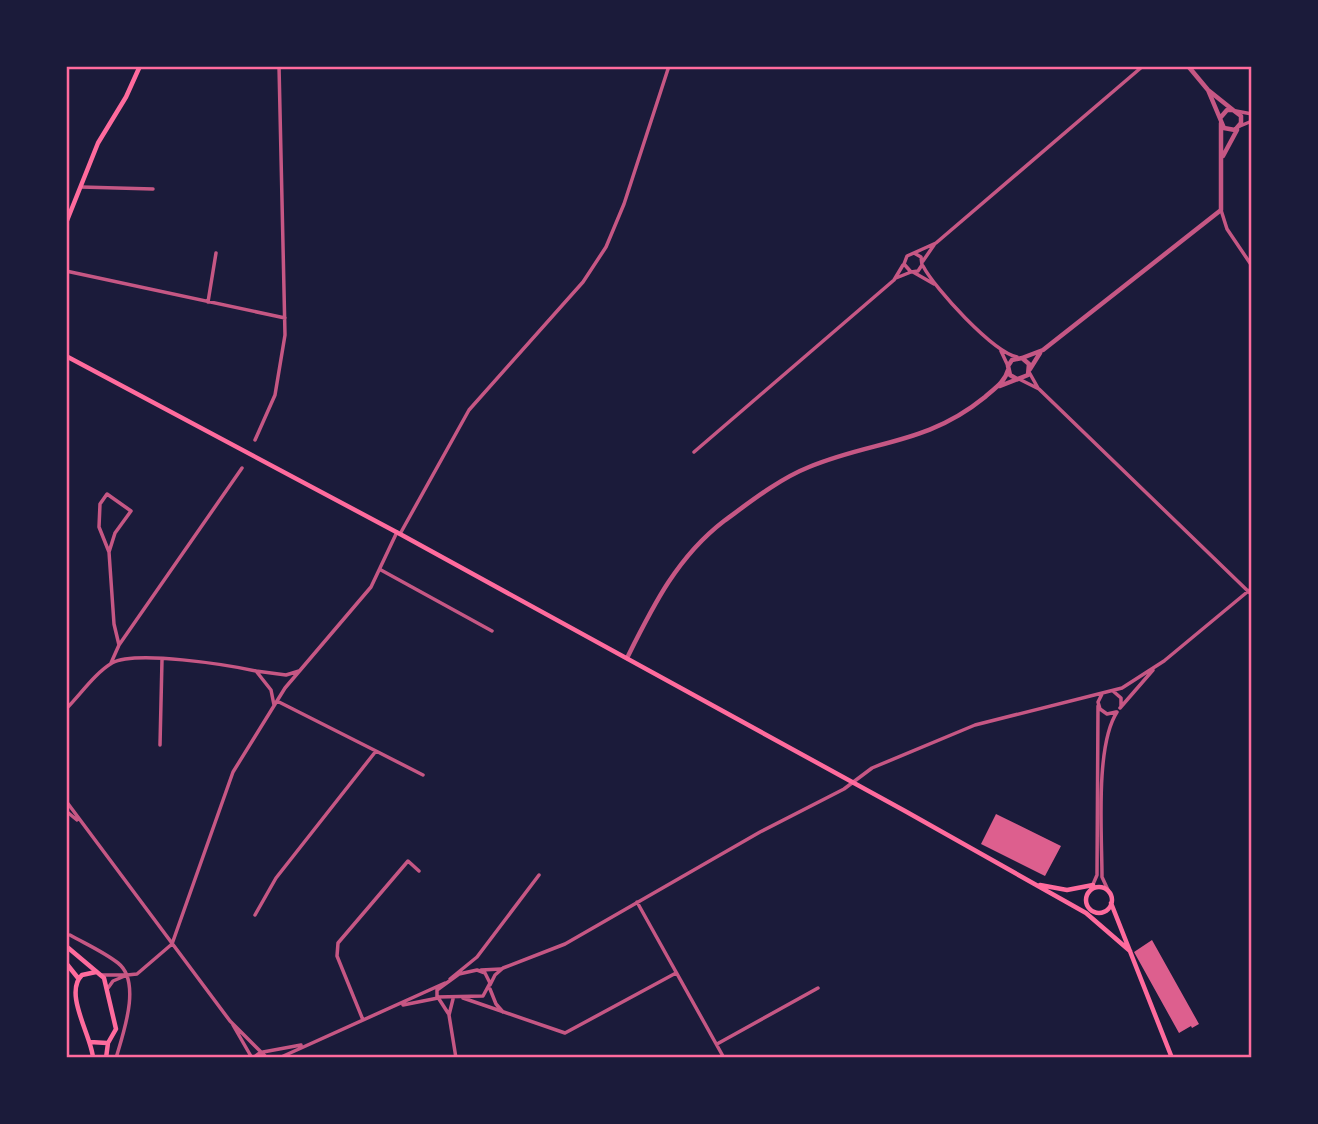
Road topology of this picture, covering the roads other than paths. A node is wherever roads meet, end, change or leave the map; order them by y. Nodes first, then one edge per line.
1 (140, 66) edge
2 (279, 66) edge
3 (669, 66) edge
4 (1143, 66) edge
5 (1188, 66) edge
6 (1208, 90) junction
7 (1235, 111) junction
8 (1251, 114) edge
9 (1221, 120) junction
10 (1251, 121) edge
11 (1239, 127) junction
12 (1222, 160) junction
13 (81, 187) junction
14 (153, 189) dead end
15 (1221, 210) junction
16 (66, 223) edge
17 (936, 243) junction
18 (216, 253) dead end
19 (914, 254) junction
20 (904, 264) junction
21 (923, 264) junction
22 (1251, 266) edge
23 (66, 271) edge
24 (912, 272) junction
25 (894, 279) junction
26 (936, 285) junction
27 (208, 302) junction
28 (285, 318) junction
29 (1000, 349) junction
30 (1043, 350) junction
31 (66, 356) edge
32 (1021, 358) junction
33 (1008, 368) junction
34 (1030, 371) junction
35 (1018, 379) junction
36 (996, 388) junction
37 (1039, 389) junction
38 (255, 440) dead end
39 (694, 452) dead end
40 (242, 468) dead end
41 (399, 533) junction
42 (109, 552) junction
43 (381, 570) junction
44 (1250, 592) edge
45 (492, 631) dead end
46 (118, 645) junction
47 (627, 658) junction
48 (162, 660) junction
49 (1164, 661) junction
50 (111, 663) junction
51 (301, 670) junction
52 (256, 671) junction
53 (1113, 691) junction
54 (1103, 693) junction
55 (275, 703) junction
56 (1098, 706) junction
57 (66, 709) edge
58 (1118, 710) junction
59 (160, 745) dead end
60 (376, 751) junction
61 (423, 775) dead end
62 (852, 783) junction
63 (66, 801) edge
64 (66, 811) edge
65 (79, 821) junction
66 (419, 871) dead end
67 (539, 876) dead end
68 (1033, 884) junction
69 (1094, 886) junction
70 (1108, 890) junction
71 (637, 902) junction
72 (1111, 904) junction
73 (255, 915) dead end
74 (1092, 915) junction
75 (70, 935) dead end
76 (172, 944) junction
77 (66, 946) edge
78 (1130, 951) junction
79 (477, 957) junction
80 (66, 963) edge
81 (503, 968) junction
82 (476, 971) junction
83 (676, 973) junction
84 (99, 974) junction
85 (127, 975) junction
86 (78, 978) junction
87 (450, 979) junction
88 (445, 983) junction
89 (490, 986) junction
90 (108, 988) junction
91 (818, 988) dead end
92 (439, 998) junction
93 (454, 998) junction
94 (463, 998) junction
95 (397, 1006) junction
96 (505, 1013) junction
97 (449, 1015) junction
98 (363, 1020) junction
99 (230, 1021) junction
100 (90, 1042) junction
101 (108, 1043) junction
102 (306, 1044) junction
103 (718, 1044) junction
104 (262, 1052) junction
105 (93, 1058) edge
106 (106, 1058) edge
107 (116, 1058) edge
108 (253, 1058) edge
109 (267, 1058) edge
110 (279, 1058) edge
111 (456, 1058) edge
112 (724, 1058) edge
113 (1172, 1058) edge

1 - 13 main road
2 - 28 street
3 - 41 street
4 - 17 street
5 - 6 street
6 - 7 street
6 - 9 street
7 - 8 street
7 - 9 street
7 - 11 street
9 - 11 street
9 - 12 street
10 - 11 street
11 - 12 street
12 - 15 street
13 - 14 street
13 - 16 main road
15 - 22 street
15 - 30 street
17 - 19 street
17 - 21 street
18 - 27 street
19 - 20 street
19 - 21 street
20 - 24 street
20 - 25 street
21 - 24 street
21 - 26 street
23 - 27 street
24 - 25 street
24 - 26 street
25 - 39 street
26 - 29 street
27 - 28 street
28 - 38 street
29 - 32 street
29 - 33 street
30 - 32 street
30 - 34 street
31 - 41 main road
32 - 33 street
32 - 34 street
33 - 35 street
33 - 36 street
34 - 35 street
34 - 37 street
35 - 36 street
35 - 37 street
36 - 47 street
37 - 44 street
40 - 46 street
41 - 43 street
41 - 47 main road
42 - 42 street
42 - 46 street
43 - 45 street
43 - 51 street
44 - 49 street
46 - 50 street
47 - 62 main road
48 - 50 street
48 - 52 street
48 - 59 street
49 - 53 street
49 - 58 street
50 - 57 street
51 - 52 street
51 - 55 street
52 - 55 street
53 - 54 street
53 - 58 street
54 - 56 street
54 - 62 street
55 - 60 street
55 - 76 street
56 - 58 street
56 - 69 street
58 - 70 street
60 - 61 street
60 - 73 street
62 - 68 main road
62 - 71 street
63 - 65 street
64 - 65 street
65 - 76 street
66 - 98 street
67 - 79 street
68 - 69 main road
68 - 74 main road
69 - 70 main road
69 - 74 main road
70 - 72 main road
71 - 81 street
71 - 83 street
72 - 74 main road
72 - 78 main road
74 - 78 main road
75 - 85 street
76 - 85 street
76 - 99 street
77 - 84 main road
78 - 113 main road
79 - 82 street
79 - 87 street
80 - 86 main road
81 - 82 street
81 - 89 street
82 - 87 street
82 - 89 street
83 - 96 street
83 - 103 street
84 - 85 street
84 - 86 main road
84 - 90 main road
85 - 90 street
85 - 107 street
86 - 100 main road
87 - 88 street
88 - 92 street
88 - 95 street
89 - 94 street
89 - 96 street
90 - 101 main road
91 - 103 street
92 - 93 street
92 - 95 street
92 - 97 street
93 - 94 street
93 - 97 street
94 - 96 street
95 - 98 street
97 - 111 street
98 - 102 street
99 - 104 street
99 - 108 street
100 - 101 main road
100 - 105 main road
101 - 106 main road
102 - 104 street
102 - 110 street
103 - 112 street
104 - 108 street
104 - 109 street

